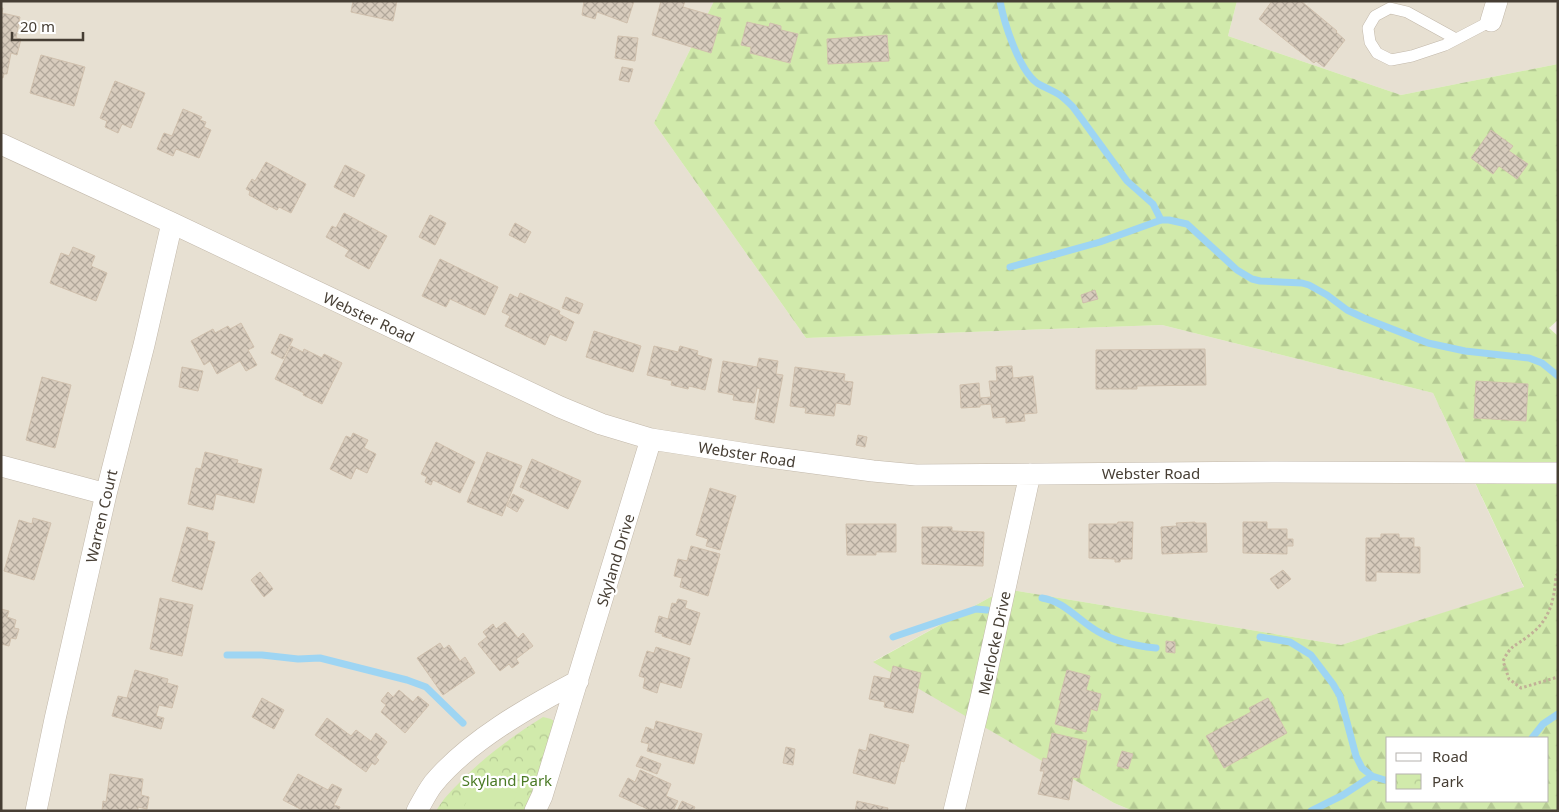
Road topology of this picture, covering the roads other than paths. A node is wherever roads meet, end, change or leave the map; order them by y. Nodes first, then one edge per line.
1 (1494, 11) edge
2 (1456, 40) junction
3 (1, 144) edge
4 (172, 223) junction
5 (652, 439) junction
6 (1, 466) edge
7 (1558, 473) edge
8 (1030, 474) junction
9 (106, 494) junction
10 (578, 681) junction
11 (36, 811) edge
12 (417, 811) edge
13 (535, 811) edge
14 (954, 811) edge

1 - 2 lane
2 - 2 lane
3 - 4 street, Webster Road
4 - 5 street, Webster Road
4 - 9 street, Warren Court
5 - 8 street, Webster Road
5 - 10 street, Skyland Drive
6 - 9 street
7 - 8 street, Webster Road
8 - 14 street, Merlocke Drive
9 - 11 street, Warren Court
10 - 12 street
10 - 13 street, Skyland Drive

